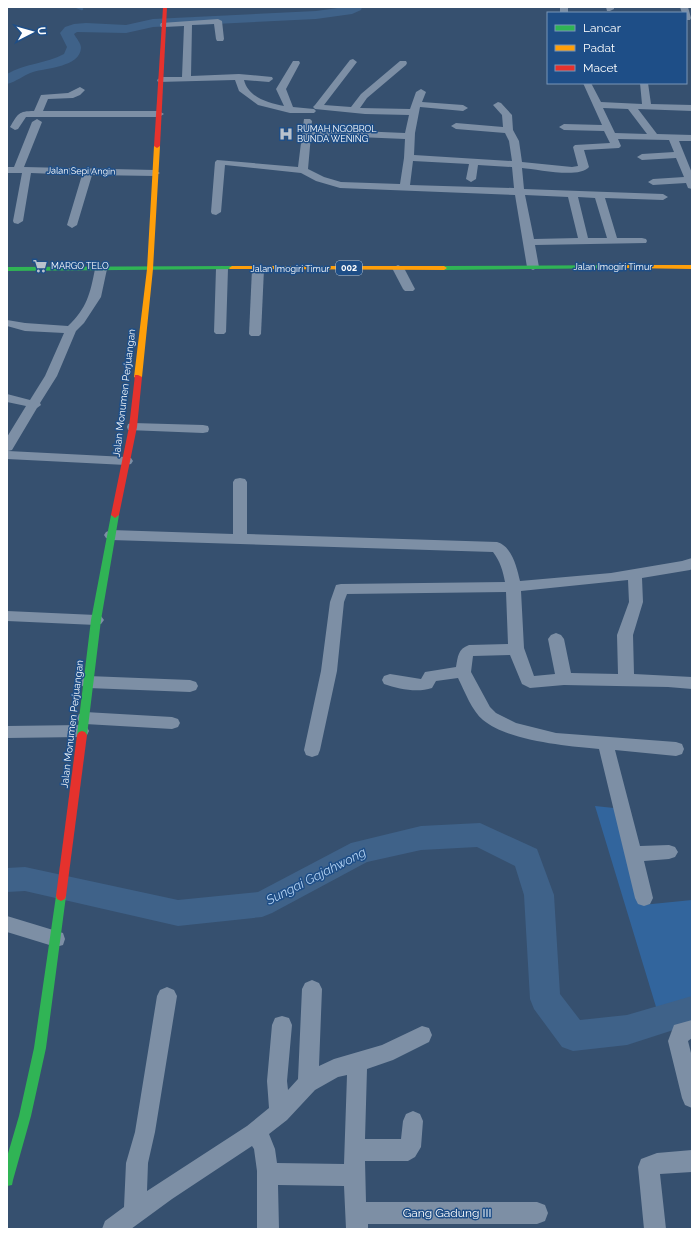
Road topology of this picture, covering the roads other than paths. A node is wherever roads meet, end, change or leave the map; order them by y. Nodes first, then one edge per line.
1 (165, 7) edge
2 (186, 23) junction
3 (165, 24) junction
4 (220, 39) dead end
5 (353, 62) dead end
6 (296, 63) dead end
7 (403, 63) dead end
8 (239, 77) junction
9 (186, 79) junction
10 (269, 79) dead end
11 (161, 80) junction
12 (587, 84) edge
13 (644, 84) edge
14 (80, 90) dead end
15 (421, 92) dead end
16 (498, 104) dead end
17 (596, 105) junction
18 (631, 106) junction
19 (647, 106) junction
20 (415, 108) junction
21 (463, 108) dead end
22 (692, 108) edge
23 (314, 109) junction
24 (290, 110) junction
25 (353, 110) junction
26 (159, 114) junction
27 (38, 118) junction
28 (456, 126) dead end
29 (16, 127) dead end
30 (564, 127) dead end
31 (508, 130) junction
32 (307, 132) junction
33 (609, 132) junction
34 (409, 136) junction
35 (653, 136) junction
36 (673, 137) junction
37 (692, 138) edge
38 (681, 155) junction
39 (642, 157) dead end
40 (409, 158) junction
41 (474, 161) junction
42 (516, 164) junction
43 (7, 170) edge
44 (303, 170) junction
45 (23, 171) junction
46 (88, 172) junction
47 (155, 173) junction
48 (471, 179) dead end
49 (652, 182) dead end
50 (691, 183) edge
51 (405, 187) junction
52 (519, 191) junction
53 (572, 193) junction
54 (599, 194) junction
55 (662, 197) dead end
56 (7, 203) edge
57 (20, 203) junction
58 (216, 212) dead end
59 (18, 221) dead end
60 (72, 225) dead end
61 (613, 241) junction
62 (642, 241) dead end
63 (529, 242) junction
64 (584, 242) junction
65 (533, 267) junction
66 (692, 267) edge
67 (7, 268) edge
68 (398, 268) junction
69 (102, 269) junction
70 (150, 269) junction
71 (222, 269) junction
72 (258, 269) junction
73 (408, 289) dead end
74 (7, 323) edge
75 (71, 330) junction
76 (220, 332) dead end
77 (255, 334) dead end
78 (7, 398) edge
79 (35, 405) junction
80 (132, 427) junction
81 (203, 429) dead end
82 (7, 447) edge
83 (7, 455) edge
84 (126, 461) junction
85 (240, 482) dead end
86 (111, 535) junction
87 (240, 540) junction
88 (692, 563) edge
89 (635, 575) junction
90 (514, 587) junction
91 (7, 616) edge
92 (96, 620) junction
93 (556, 639) dead end
94 (516, 649) junction
95 (463, 672) junction
96 (564, 679) junction
97 (390, 680) dead end
98 (626, 680) junction
99 (88, 682) junction
100 (692, 683) edge
101 (190, 686) dead end
102 (172, 723) dead end
103 (83, 725) junction
104 (7, 732) edge
105 (605, 742) junction
106 (676, 749) dead end
107 (312, 750) dead end
108 (669, 852) dead end
109 (633, 854) junction
110 (644, 898) dead end
111 (7, 924) edge
112 (56, 939) junction
113 (312, 989) dead end
114 (167, 996) dead end
115 (282, 1025) dead end
116 (692, 1029) edge
117 (422, 1036) dead end
118 (357, 1062) junction
119 (308, 1083) junction
120 (692, 1098) edge
121 (280, 1113) junction
122 (413, 1120) dead end
123 (254, 1133) junction
124 (11, 1150) edge
125 (356, 1150) junction
126 (692, 1161) edge
127 (267, 1174) junction
128 (354, 1175) junction
129 (7, 1180) edge
130 (135, 1212) junction
131 (537, 1213) dead end
132 (356, 1221) edge
133 (113, 1229) edge
134 (268, 1229) edge
135 (655, 1229) edge

1 - 3 street, Jalan Monumen Perjuangan
2 - 3 street
2 - 4 street
2 - 9 street
3 - 11 street, Jalan Monumen Perjuangan
5 - 23 street
6 - 24 street
7 - 25 street
8 - 9 street
8 - 10 street
8 - 24 street
9 - 11 street
11 - 26 street, Jalan Monumen Perjuangan
12 - 17 street
13 - 19 street
14 - 27 street
15 - 20 street
16 - 31 street
17 - 18 street
17 - 33 street
18 - 19 street
18 - 35 street
19 - 22 street
20 - 21 street
20 - 25 street
20 - 34 street
23 - 24 street
23 - 25 street
23 - 32 street
26 - 27 street
26 - 47 street, Jalan Monumen Perjuangan
27 - 29 street
27 - 45 street
28 - 31 street
30 - 33 street
31 - 42 street
32 - 34 street
32 - 44 street
33 - 35 street
33 - 42 street
34 - 40 street
35 - 36 street
36 - 37 street
36 - 38 street
38 - 39 street
38 - 50 street
40 - 41 street
40 - 51 street
41 - 42 street
41 - 48 street
42 - 52 street
43 - 45 street, Jalan Sepi Angin
44 - 51 street
44 - 58 street
45 - 46 street, Jalan Sepi Angin
45 - 57 street
46 - 47 street, Jalan Sepi Angin
46 - 60 street
47 - 70 street, Jalan Monumen Perjuangan
49 - 50 street
51 - 52 street
52 - 53 street
52 - 63 street
53 - 54 street
53 - 64 street
54 - 55 street
54 - 61 street
56 - 57 street
57 - 59 street
61 - 62 street
61 - 64 street
63 - 64 street
63 - 65 street
65 - 66 street, Jalan Imogiri Timur / 002
65 - 68 street, Jalan Imogiri Timur / 002
67 - 69 street, Jalan Imogiri Timur / 002
68 - 72 street, Jalan Imogiri Timur / 002
68 - 73 street
69 - 70 street, Jalan Imogiri Timur / 002
69 - 75 street
70 - 71 street, Jalan Imogiri Timur / 002
70 - 80 street, Jalan Monumen Perjuangan
71 - 72 street, Jalan Imogiri Timur / 002
71 - 76 street
72 - 77 street
74 - 75 street
75 - 79 street
78 - 79 street
79 - 82 street
80 - 81 street
80 - 84 street, Jalan Monumen Perjuangan
83 - 84 street
84 - 86 street, Jalan Monumen Perjuangan
85 - 87 street
86 - 87 street
86 - 92 street, Jalan Monumen Perjuangan
87 - 90 street
88 - 89 street
89 - 90 street
89 - 98 street
90 - 94 street
90 - 107 street
91 - 92 street
92 - 99 street, Jalan Monumen Perjuangan
93 - 96 street
94 - 95 street
94 - 96 street
95 - 97 street
95 - 105 street
96 - 98 street
98 - 100 street
99 - 101 street
99 - 103 street, Jalan Monumen Perjuangan
102 - 103 street
103 - 104 street
103 - 112 street, Jalan Monumen Perjuangan
105 - 106 street
105 - 109 street
108 - 109 street
109 - 110 street
111 - 112 street
112 - 124 street, Jalan Monumen Perjuangan
113 - 119 street
114 - 130 street
115 - 121 street
116 - 120 street
117 - 118 street
118 - 119 street
118 - 125 street
119 - 121 street
121 - 123 street
122 - 125 street
123 - 127 street
123 - 130 street
124 - 129 street, Jalan Monumen Perjuangan
125 - 128 street
126 - 135 street
127 - 128 street
127 - 134 street
128 - 132 street
130 - 133 street
131 - 132 street, Gang Gadung III

